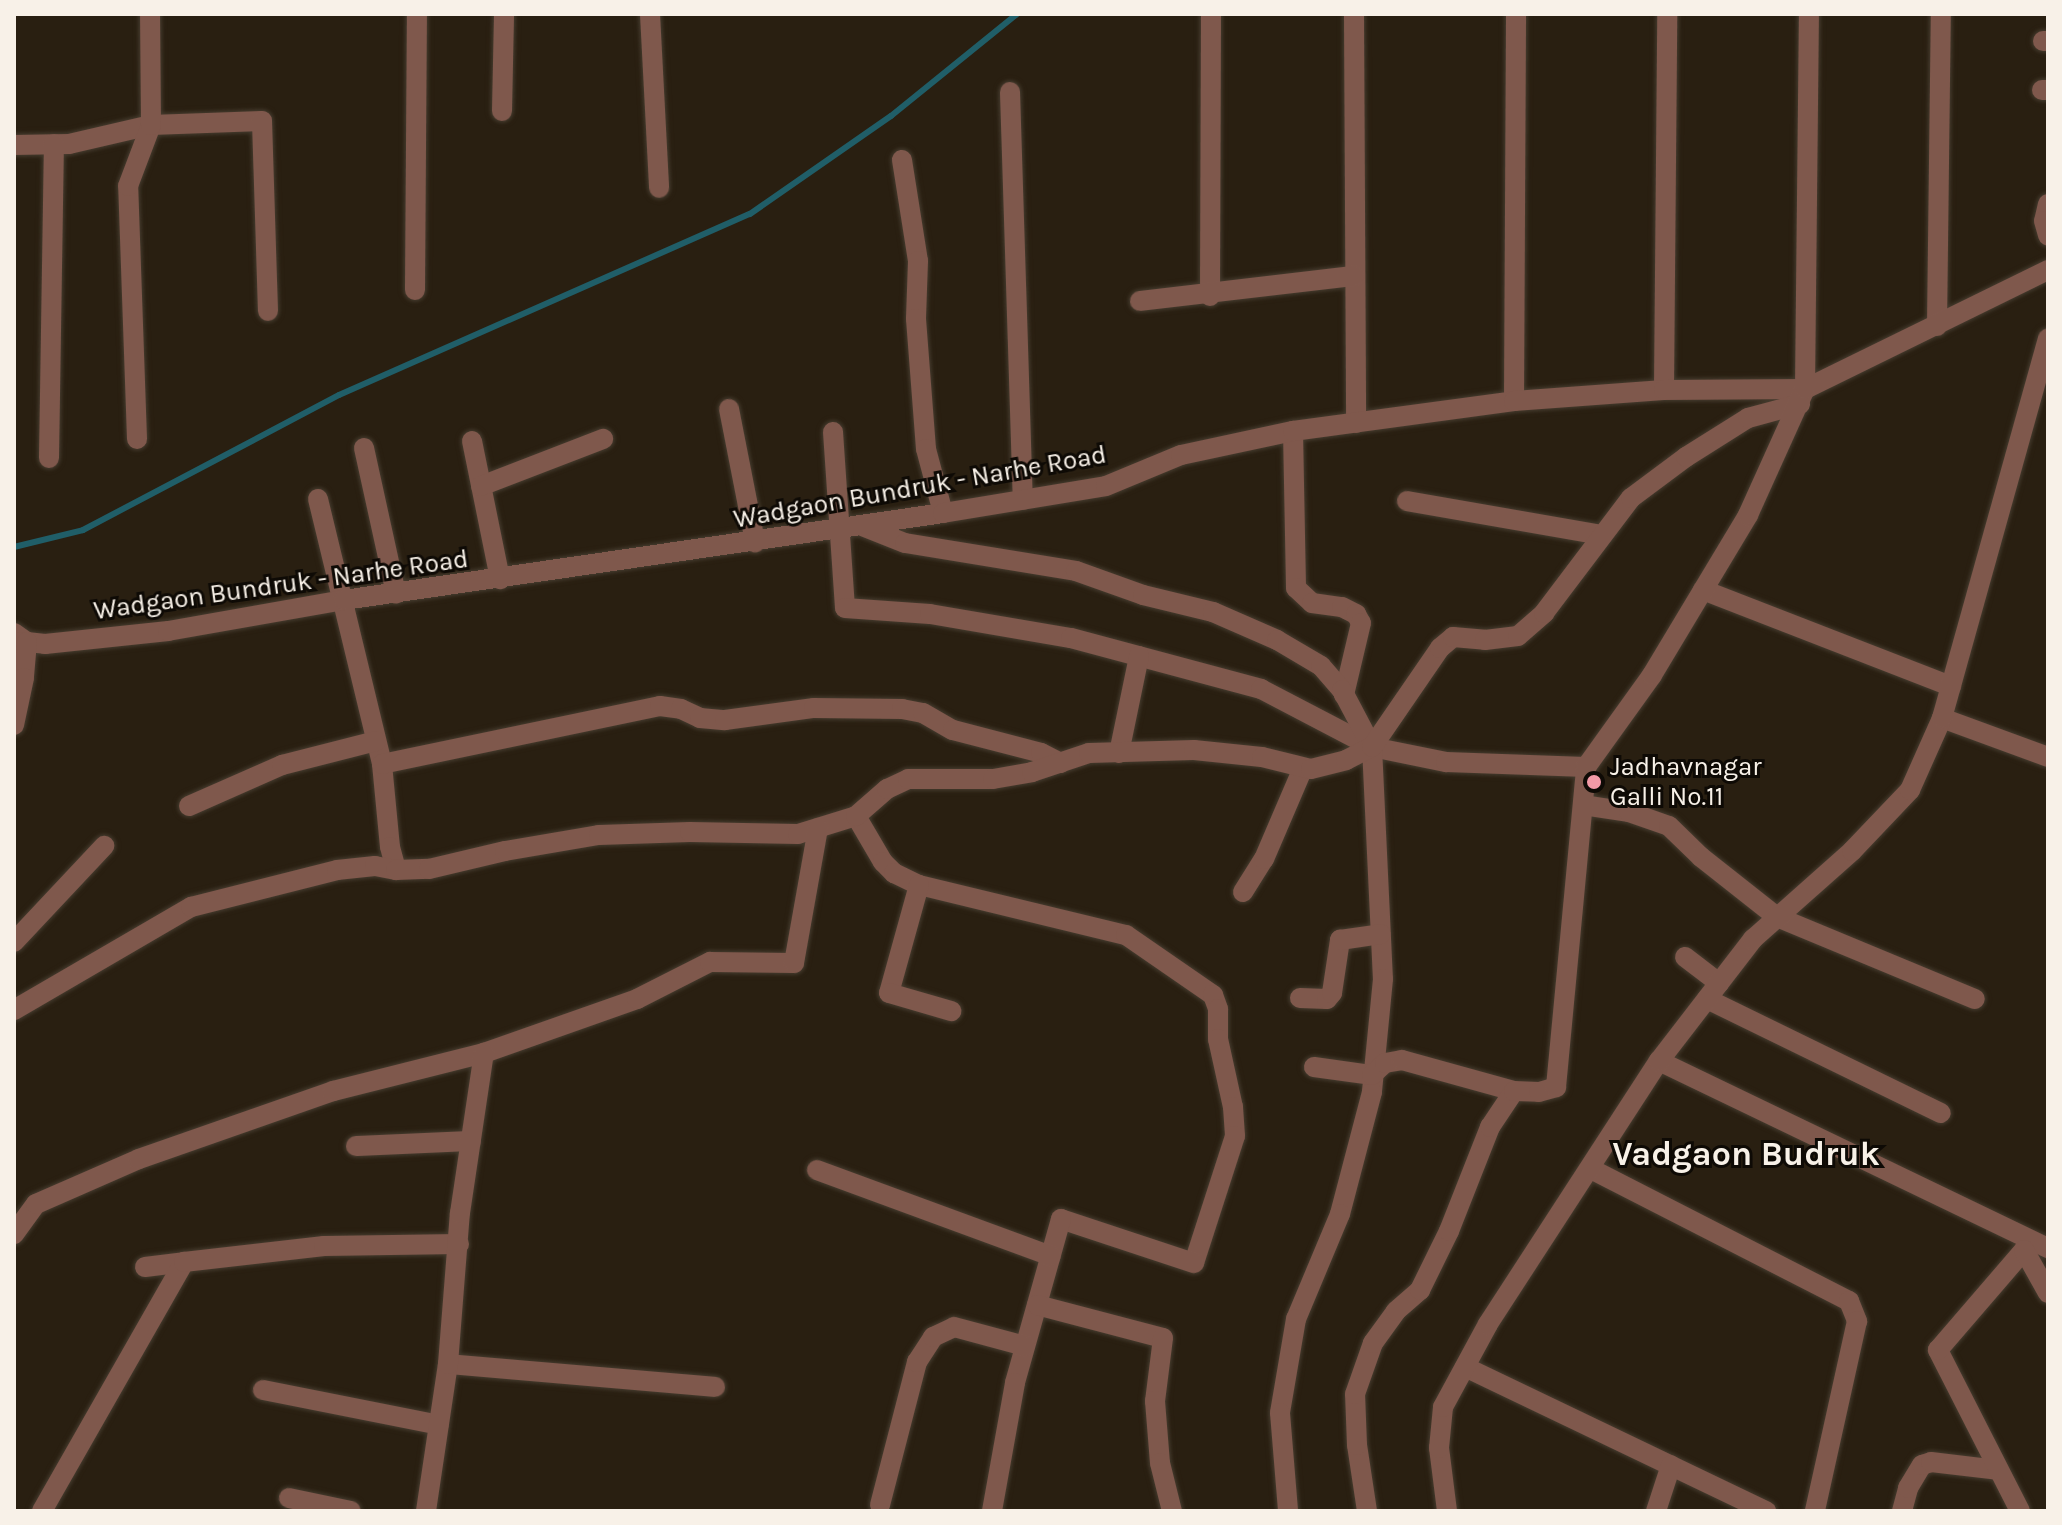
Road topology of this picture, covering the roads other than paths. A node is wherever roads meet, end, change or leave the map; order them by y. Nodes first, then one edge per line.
1 (150, 14) edge
2 (417, 14) edge
3 (504, 14) edge
4 (650, 14) edge
5 (1211, 14) edge
6 (1354, 14) edge
7 (1516, 14) edge
8 (1667, 14) edge
9 (1809, 14) edge
10 (1941, 14) edge
11 (1010, 92) dead end
12 (502, 111) dead end
13 (151, 125) junction
14 (54, 144) junction
15 (14, 145) edge
16 (902, 160) dead end
17 (659, 188) dead end
18 (2048, 204) edge
19 (2048, 235) edge
20 (2048, 270) edge
21 (1354, 276) junction
22 (415, 290) dead end
23 (1210, 296) junction
24 (1140, 301) dead end
25 (268, 311) dead end
26 (1937, 326) junction
27 (2048, 339) edge
28 (1664, 390) junction
29 (1802, 397) junction
30 (1514, 401) junction
31 (729, 409) dead end
32 (1356, 423) junction
33 (1293, 431) junction
34 (833, 432) dead end
35 (137, 439) dead end
36 (603, 439) dead end
37 (472, 441) dead end
38 (364, 448) dead end
39 (49, 458) dead end
40 (481, 486) junction
41 (318, 499) dead end
42 (1023, 500) junction
43 (1407, 501) dead end
44 (943, 513) junction
45 (862, 526) junction
46 (838, 529) junction
47 (1601, 535) junction
48 (755, 542) junction
49 (500, 579) junction
50 (1703, 590) junction
51 (396, 594) junction
52 (344, 600) junction
53 (18, 639) edge
54 (1139, 656) junction
55 (1951, 686) junction
56 (1344, 695) junction
57 (1942, 718) junction
58 (14, 725) edge
59 (376, 741) junction
60 (1372, 747) junction
61 (1119, 753) junction
62 (2048, 757) edge
63 (1061, 763) junction
64 (382, 764) junction
65 (1586, 767) junction
66 (1303, 768) junction
67 (1583, 805) junction
68 (189, 806) dead end
69 (856, 816) junction
70 (818, 828) junction
71 (104, 846) dead end
72 (396, 870) junction
73 (919, 885) junction
74 (1243, 892) dead end
75 (1777, 917) junction
76 (1381, 934) junction
77 (14, 942) edge
78 (1685, 957) dead end
79 (1713, 991) junction
80 (1300, 998) dead end
81 (1975, 999) dead end
82 (14, 1010) edge
83 (951, 1011) dead end
84 (484, 1053) junction
85 (1659, 1061) junction
86 (1314, 1067) dead end
87 (1372, 1075) junction
88 (1514, 1091) junction
89 (1941, 1113) dead end
90 (471, 1141) junction
91 (356, 1146) dead end
92 (1591, 1169) junction
93 (817, 1170) dead end
94 (14, 1234) edge
95 (459, 1244) junction
96 (2048, 1248) edge
97 (1051, 1256) junction
98 (184, 1262) junction
99 (145, 1267) dead end
100 (2048, 1293) edge
101 (1037, 1305) junction
102 (1025, 1346) junction
103 (448, 1364) junction
104 (1465, 1367) junction
105 (715, 1387) dead end
106 (263, 1390) dead end
107 (439, 1425) junction
108 (1671, 1465) junction
109 (1998, 1470) junction
110 (289, 1498) dead end
111 (880, 1505) dead end
112 (42, 1511) edge
113 (351, 1511) edge
114 (427, 1511) edge
115 (992, 1511) edge
116 (1172, 1511) edge
117 (1288, 1511) edge
118 (1367, 1511) edge
119 (1447, 1511) edge
120 (1656, 1511) edge
121 (1766, 1511) edge
122 (1815, 1511) edge
123 (1902, 1511) edge
124 (2020, 1511) edge

1 - 13 street
2 - 22 street
3 - 12 street
4 - 17 street
5 - 23 street
6 - 21 street
7 - 30 street
8 - 28 street
9 - 29 street
10 - 26 street
11 - 42 street
13 - 14 street
13 - 25 street
13 - 35 street
14 - 15 street
14 - 39 street
16 - 44 street
18 - 19 street
20 - 26 street, Wadgaon Bundruk - Narhe Road
21 - 23 street
21 - 32 street
23 - 24 street
26 - 29 street, Wadgaon Bundruk - Narhe Road
27 - 55 street
28 - 29 street, Wadgaon Bundruk - Narhe Road
28 - 30 street, Wadgaon Bundruk - Narhe Road
29 - 47 street
29 - 50 street
30 - 32 street, Wadgaon Bundruk - Narhe Road
31 - 48 street
32 - 33 street, Wadgaon Bundruk - Narhe Road
33 - 42 street, Wadgaon Bundruk - Narhe Road
33 - 56 street
34 - 46 street
36 - 40 street
37 - 40 street
38 - 51 street
40 - 49 street
41 - 52 street
42 - 44 street, Wadgaon Bundruk - Narhe Road
43 - 47 street
44 - 45 street, Wadgaon Bundruk - Narhe Road
45 - 46 street, Wadgaon Bundruk - Narhe Road
45 - 56 street
46 - 48 street, Wadgaon Bundruk - Narhe Road
46 - 54 street
47 - 60 street
48 - 49 street, Wadgaon Bundruk - Narhe Road
49 - 51 street, Wadgaon Bundruk - Narhe Road
50 - 55 street
50 - 65 street
51 - 52 street, Wadgaon Bundruk - Narhe Road
52 - 53 street, Wadgaon Bundruk - Narhe Road
52 - 59 street
53 - 58 street
54 - 60 street
54 - 61 street
55 - 57 street
56 - 60 street
57 - 62 street
57 - 75 street
59 - 64 street
59 - 68 street
60 - 65 street
60 - 66 street
60 - 76 street
61 - 63 street
61 - 66 street
63 - 64 street
63 - 69 street
64 - 72 street
65 - 67 street
66 - 74 street
67 - 75 street
67 - 88 street
69 - 70 street
69 - 73 street
70 - 72 street
70 - 84 street
71 - 77 street
72 - 82 street
73 - 83 street
73 - 97 street
75 - 79 street
75 - 81 street
76 - 80 street
76 - 87 street
78 - 79 street
79 - 85 street
79 - 89 street
84 - 90 street
84 - 94 street
85 - 92 street
85 - 96 street
86 - 87 street
87 - 88 street
87 - 117 street
88 - 118 street
90 - 91 street
90 - 95 street
92 - 104 street
92 - 122 street
93 - 97 street
95 - 98 street
95 - 103 street
97 - 101 street
98 - 99 street
98 - 112 street
100 - 109 street
101 - 102 street
101 - 116 street
102 - 111 street
102 - 115 street
103 - 105 street
103 - 107 street
104 - 108 street
104 - 119 street
106 - 107 street
107 - 114 street
108 - 120 street
108 - 121 street
109 - 123 street
109 - 124 street
110 - 113 street

